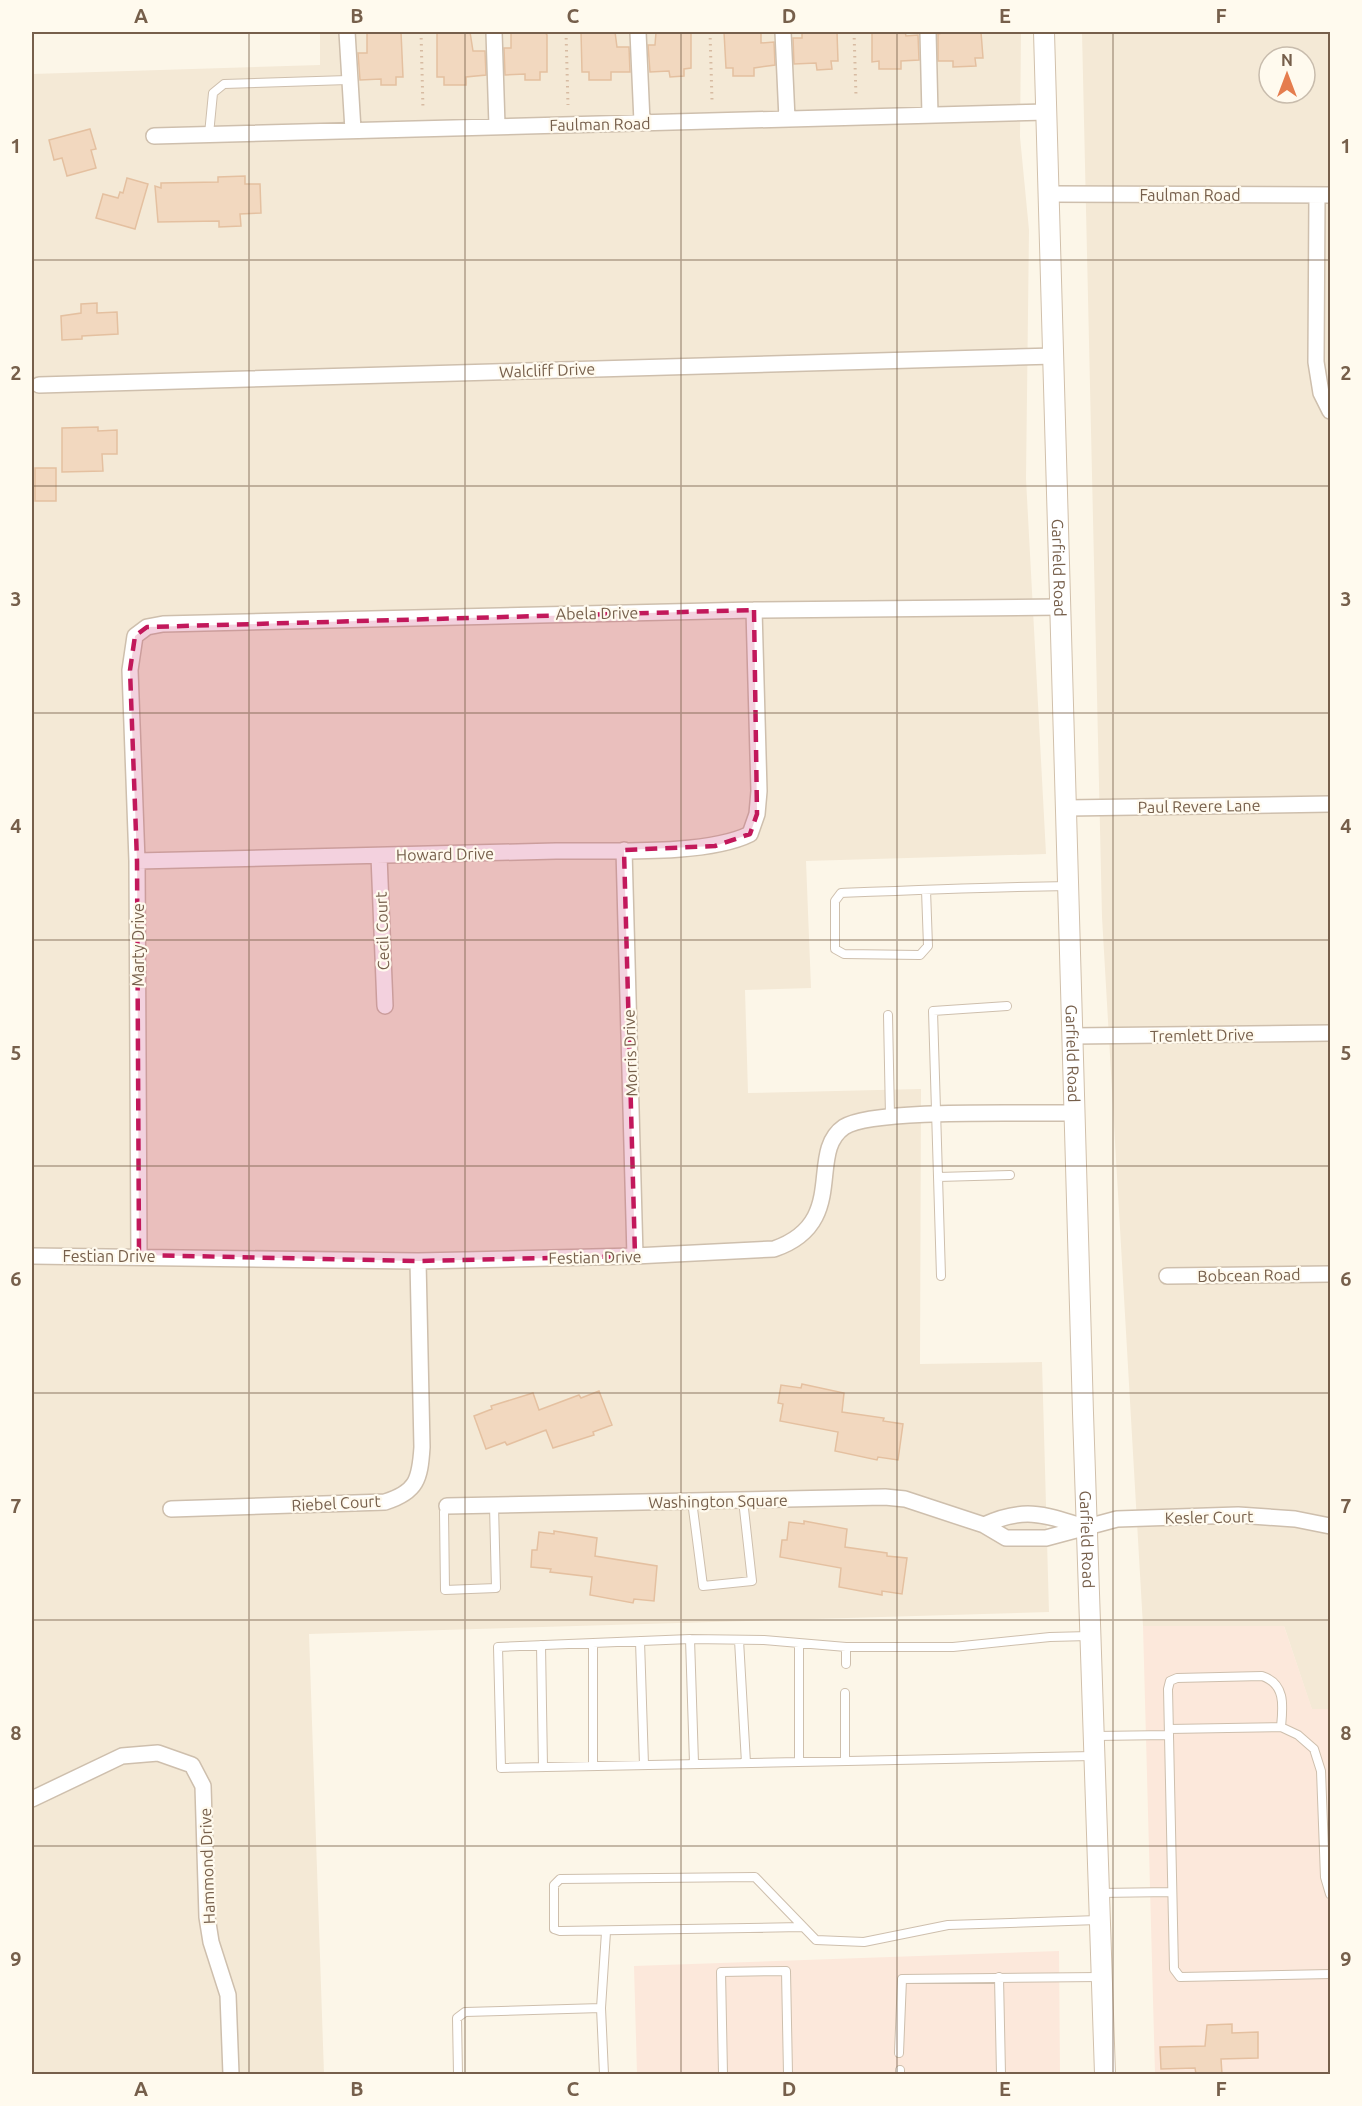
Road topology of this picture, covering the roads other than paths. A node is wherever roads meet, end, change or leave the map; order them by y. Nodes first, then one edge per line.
1 (347, 32) edge
2 (494, 32) edge
3 (638, 32) edge
4 (783, 32) edge
5 (928, 32) edge
6 (1044, 32) edge
7 (348, 80) junction
8 (1047, 112) junction
9 (930, 115) junction
10 (787, 118) junction
11 (642, 123) junction
12 (497, 126) junction
13 (353, 130) junction
14 (209, 134) junction
15 (154, 136) dead end
16 (1049, 194) junction
17 (1324, 195) edge
18 (1055, 356) junction
19 (39, 385) dead end
20 (1330, 411) edge
21 (1061, 608) junction
22 (754, 610) junction
23 (135, 636) joint
24 (1330, 804) edge
25 (1067, 808) junction
26 (624, 850) junction
27 (379, 856) junction
28 (137, 861) junction
29 (1069, 886) junction
30 (926, 890) junction
31 (385, 1006) dead end
32 (1007, 1006) dead end
33 (888, 1015) dead end
34 (1330, 1033) edge
35 (1073, 1036) junction
36 (1075, 1113) junction
37 (936, 1115) junction
38 (890, 1116) junction
39 (1010, 1175) dead end
40 (938, 1177) junction
41 (139, 1255) junction
42 (32, 1256) edge
43 (635, 1256) junction
44 (418, 1261) junction
45 (1330, 1274) edge
46 (941, 1276) dead end
47 (1167, 1276) dead end
48 (743, 1500) junction
49 (692, 1501) junction
50 (494, 1505) junction
51 (447, 1506) joint
52 (171, 1509) dead end
53 (984, 1525) junction
54 (1330, 1526) edge
55 (1087, 1528) junction
56 (1090, 1636) junction
57 (690, 1640) junction
58 (739, 1640) junction
59 (640, 1641) junction
60 (593, 1643) junction
61 (799, 1644) junction
62 (541, 1645) junction
63 (846, 1647) junction
64 (846, 1664) dead end
65 (845, 1693) dead end
66 (1281, 1727) junction
67 (1169, 1732) junction
68 (1094, 1736) junction
69 (1094, 1756) junction
70 (845, 1760) junction
71 (799, 1761) junction
72 (746, 1762) junction
73 (694, 1763) junction
74 (644, 1765) junction
75 (593, 1766) junction
76 (543, 1767) junction
77 (32, 1799) edge
78 (1172, 1892) junction
79 (1098, 1893) junction
80 (1330, 1894) edge
81 (1100, 1920) junction
82 (802, 1927) junction
83 (606, 1932) junction
84 (1330, 1974) edge
85 (999, 1977) junction
86 (1102, 1977) junction
87 (601, 2008) junction
88 (899, 2053) dead end
89 (231, 2074) edge
90 (458, 2074) edge
91 (604, 2074) edge
92 (723, 2074) edge
93 (788, 2074) edge
94 (1001, 2074) edge
95 (1105, 2074) edge

1 - 7 street
2 - 12 street
3 - 11 street
4 - 10 street
5 - 9 street
6 - 8 main road, Garfield Road
7 - 13 street
7 - 14 lane
8 - 9 street, Faulman Road
8 - 16 main road, Garfield Road
9 - 10 street, Faulman Road
10 - 11 street, Faulman Road
11 - 12 street, Faulman Road
12 - 13 street, Faulman Road
13 - 14 street, Faulman Road
14 - 15 street, Faulman Road
16 - 17 street, Faulman Road
16 - 18 main road, Garfield Road
17 - 20 street
18 - 19 street, Walcliff Drive
18 - 21 main road, Garfield Road
21 - 22 street, Abela Drive
21 - 25 main road, Garfield Road
22 - 23 street, Abela Drive
22 - 26 street, Howard Drive
23 - 28 street, Marty Drive
24 - 25 street, Paul Revere Lane
25 - 29 main road, Garfield Road
26 - 27 street, Howard Drive
26 - 43 street, Morris Drive
27 - 28 street, Howard Drive
27 - 31 street, Cecil Court
28 - 41 street, Marty Drive
29 - 30 lane
29 - 35 main road, Garfield Road
30 - 30 lane
32 - 37 lane
33 - 38 lane
34 - 35 street, Tremlett Drive
35 - 36 main road, Garfield Road
36 - 37 street, Festian Drive
36 - 55 main road, Garfield Road
37 - 38 street, Festian Drive
37 - 40 lane
38 - 43 street, Festian Drive
39 - 40 lane
40 - 46 lane
41 - 42 street, Festian Drive
41 - 44 street, Festian Drive
43 - 44 street, Festian Drive
44 - 52 street, Riebel Court
45 - 47 street, Bobcean Road
48 - 49 street, Washington Square
48 - 49 lane
48 - 53 street, Washington Square
49 - 50 street, Washington Square
50 - 51 street, Washington Square
50 - 51 lane
53 - 55 street
53 - 55 street, Washington Square
54 - 55 street, Kesler Court
55 - 56 main road, Garfield Road
56 - 63 lane
56 - 68 main road, Garfield Road
57 - 58 lane
57 - 59 lane
57 - 73 lane
58 - 61 lane
58 - 72 lane
59 - 60 lane
59 - 74 lane
60 - 62 lane
60 - 75 lane
61 - 63 lane
61 - 71 lane
62 - 76 lane
62 - 76 lane
63 - 64 lane
65 - 70 lane
66 - 67 lane
66 - 67 lane
66 - 80 lane
67 - 68 lane
67 - 78 lane
68 - 69 main road, Garfield Road
69 - 70 lane
69 - 79 main road, Garfield Road
70 - 71 lane
71 - 72 lane
72 - 73 lane
73 - 74 lane
74 - 75 lane
75 - 76 lane
77 - 89 street, Hammond Drive
78 - 79 lane
78 - 84 lane
79 - 81 main road, Garfield Road
81 - 82 lane
81 - 86 main road, Garfield Road
82 - 83 lane
82 - 83 lane
83 - 87 lane
85 - 86 lane
85 - 88 lane
85 - 94 lane
86 - 95 main road, Garfield Road
87 - 90 lane
87 - 91 lane
92 - 93 lane

